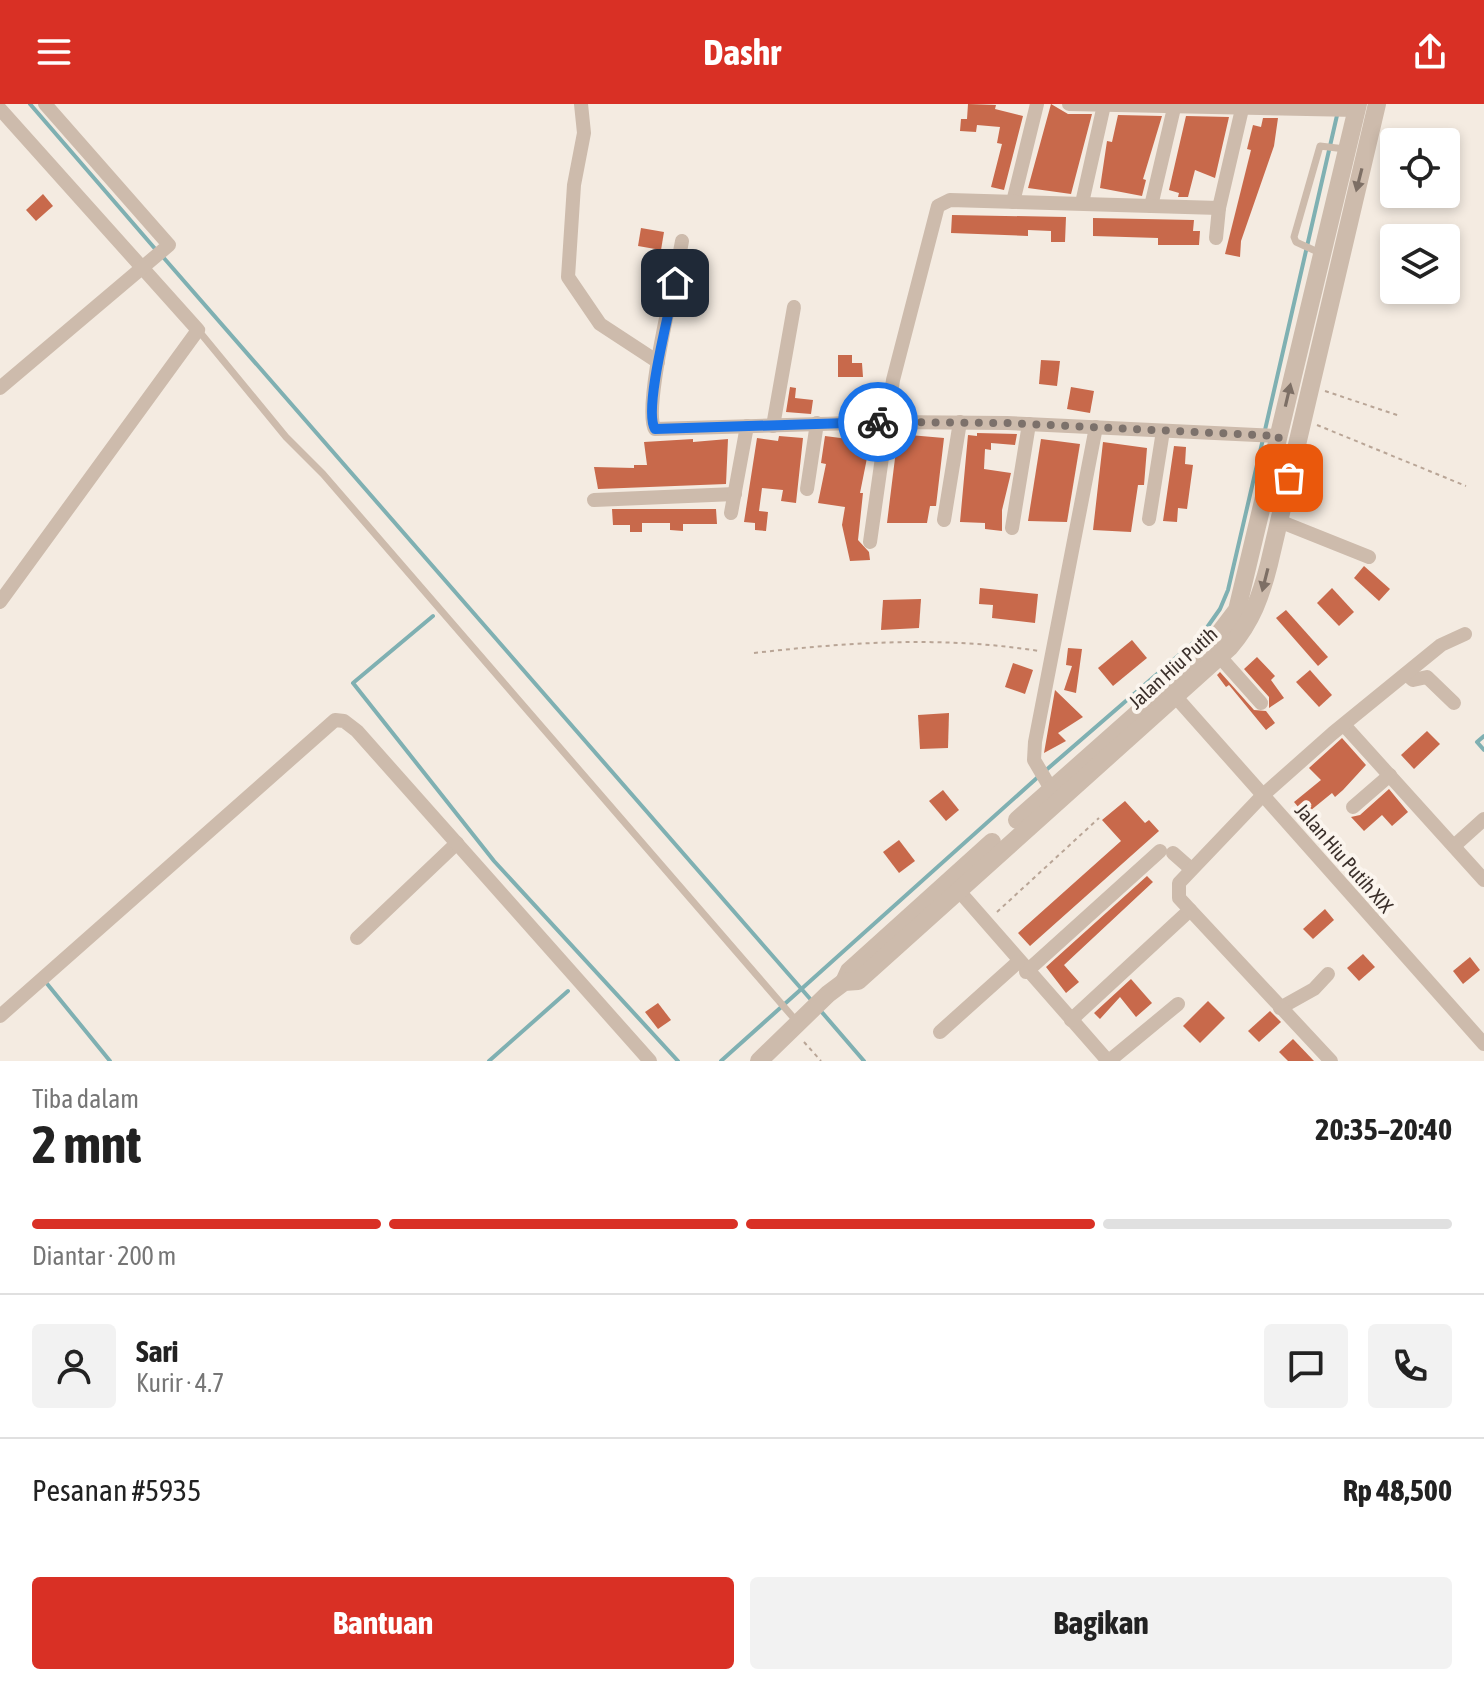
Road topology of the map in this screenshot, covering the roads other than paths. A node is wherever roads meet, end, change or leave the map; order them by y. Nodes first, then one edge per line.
1 (45, 104) edge
2 (581, 104) edge
3 (1037, 104) edge
4 (1069, 104) edge
5 (1377, 104) edge
6 (1110, 105) edge
7 (1357, 107) edge
8 (1174, 108) junction
9 (0, 109) edge
10 (1242, 109) junction
11 (1354, 149) junction
12 (1013, 202) junction
13 (1082, 203) junction
14 (1151, 206) junction
15 (1219, 208) junction
16 (1216, 238) dead end
17 (682, 241) dead end
18 (1322, 254) junction
19 (141, 270) junction
20 (794, 307) dead end
21 (198, 330) junction
22 (658, 362) junction
23 (0, 388) edge
24 (886, 422) junction
25 (960, 422) junction
26 (817, 423) junction
27 (1029, 424) junction
28 (747, 426) junction
29 (773, 426) junction
30 (1096, 427) junction
31 (1163, 431) junction
32 (1279, 436) junction
33 (807, 489) dead end
34 (735, 494) junction
35 (594, 500) dead end
36 (1276, 508) junction
37 (731, 513) dead end
38 (1149, 519) dead end
39 (944, 520) dead end
40 (1012, 528) dead end
41 (870, 542) dead end
42 (1369, 557) dead end
43 (0, 602) edge
44 (1465, 634) dead end
45 (1220, 657) junction
46 (1406, 674) junction
47 (1175, 696) junction
48 (1261, 703) dead end
49 (1454, 703) dead end
50 (1344, 725) junction
51 (1117, 739) junction
52 (1390, 775) junction
53 (1051, 789) junction
54 (1262, 796) junction
55 (1353, 807) dead end
56 (1484, 819) edge
57 (457, 843) junction
58 (1454, 846) junction
59 (1190, 868) junction
60 (1484, 880) edge
61 (959, 891) junction
62 (1190, 910) junction
63 (357, 938) dead end
64 (1022, 967) junction
65 (1328, 974) dead end
66 (844, 982) junction
67 (1178, 1004) dead end
68 (1280, 1008) junction
69 (0, 1016) edge
70 (1071, 1020) junction
71 (797, 1024) junction
72 (940, 1032) dead end
73 (1484, 1044) edge
74 (650, 1061) edge
75 (759, 1061) edge
76 (1109, 1061) edge
77 (1331, 1061) edge

1 - 19 street
2 - 22 street
3 - 12 street
4 - 6 street
5 - 11 street, Jalan Hiu Putih
6 - 8 street
6 - 13 street
7 - 10 street
7 - 11 street, Jalan Hiu Putih
8 - 10 street
8 - 14 street
9 - 19 street
10 - 15 street
11 - 18 street, Jalan Hiu Putih
11 - 18 lane
11 -> 36 street, Jalan Hiu Putih
12 - 13 street
12 - 24 street
13 - 14 street
14 - 15 street
15 - 16 street
17 - 22 street
32 -> 18 street, Jalan Hiu Putih
19 - 21 street
19 - 23 street
20 - 29 street
21 - 43 street
21 - 71 lane
22 - 28 street
24 - 25 street
24 - 26 street
24 - 41 street
25 - 27 street
25 - 39 street
26 - 29 street
26 - 33 street
27 - 30 street
27 - 40 street
28 - 29 street
28 - 34 street
30 - 31 street
30 - 53 street
31 - 32 street
31 - 38 street
32 - 36 street, Jalan Hiu Putih
34 - 35 street
34 - 37 street
36 - 42 street
36 -> 45 street, Jalan Hiu Putih
36 - 51 street
44 - 46 street
45 - 47 street, Jalan Hiu Putih
45 - 48 street
46 - 49 street
46 - 50 street
47 - 51 street, Jalan Hiu Putih
47 - 54 street, Jalan Hiu Putih XIX
50 - 52 street
50 - 54 street
51 - 53 street
51 - 61 street, Jalan Hiu Putih
52 - 55 street
52 - 58 street
53 - 66 street
54 - 59 street
54 - 73 street, Jalan Hiu Putih XIX
56 - 58 street
57 - 63 street
57 - 69 street
57 - 74 street
58 - 60 street
59 - 62 street
59 - 64 street
61 - 64 street
61 - 66 street, Jalan Hiu Putih
62 - 68 street
62 - 70 street
64 - 70 street
64 - 72 street
65 - 68 street
66 - 71 street, Jalan Hiu Putih
67 - 76 street
68 - 77 street
70 - 76 street
71 - 75 street, Jalan Hiu Putih

